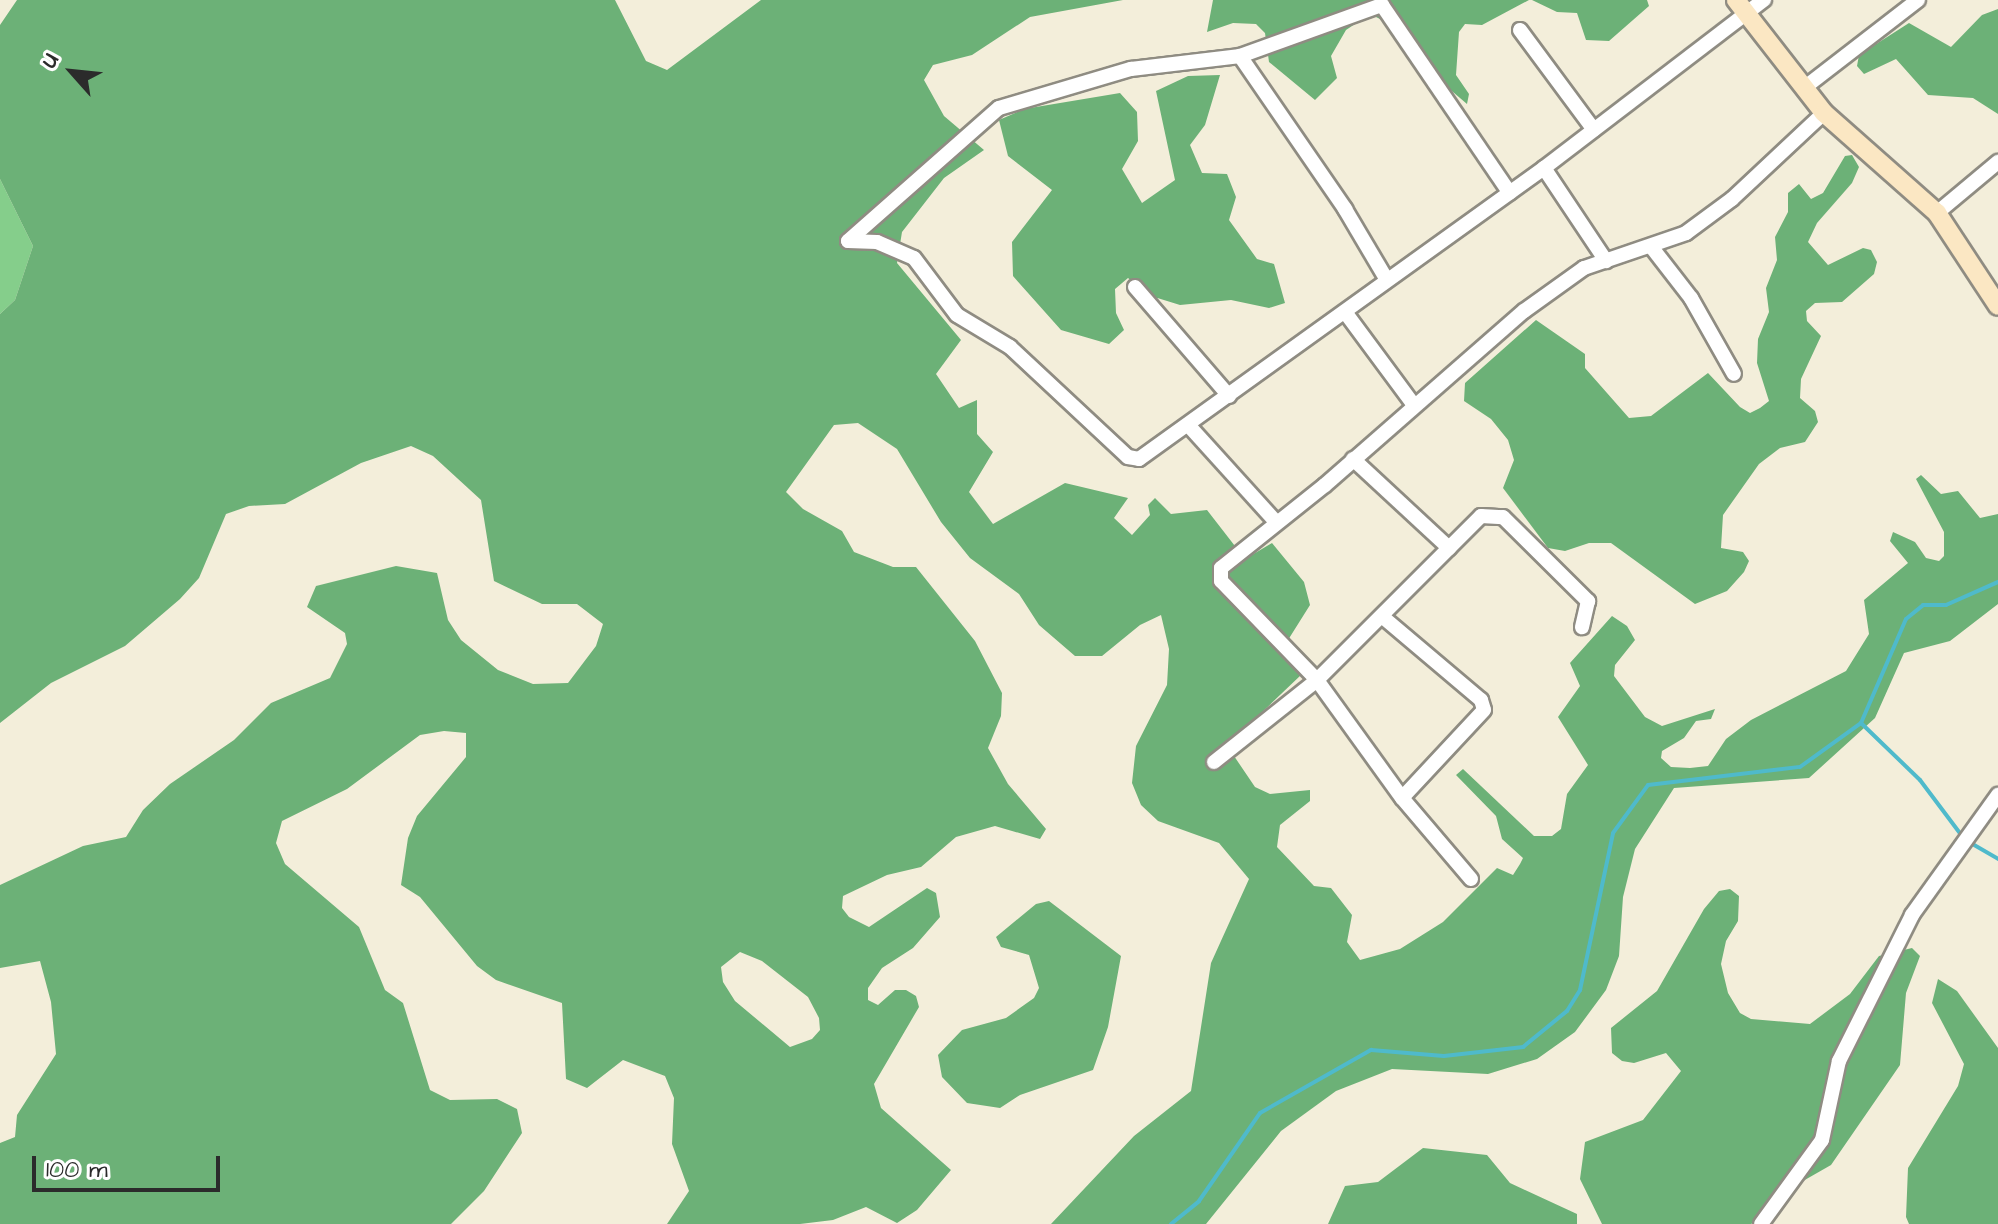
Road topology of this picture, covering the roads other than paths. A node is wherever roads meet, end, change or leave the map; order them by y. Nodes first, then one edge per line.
1 (1764, 0) edge
2 (1918, 0) edge
3 (1741, 7) edge
4 (1520, 30) dead end
5 (1240, 56) junction
6 (1804, 88) junction
7 (1824, 113) junction
8 (1594, 130) junction
9 (1998, 162) edge
10 (1544, 168) junction
11 (1510, 193) junction
12 (1937, 213) junction
13 (1653, 249) junction
14 (1606, 261) junction
15 (1387, 280) junction
16 (1135, 287) dead end
17 (1996, 296) edge
18 (1345, 312) junction
19 (1734, 374) dead end
20 (1229, 396) junction
21 (1413, 404) junction
22 (1189, 426) junction
23 (1353, 459) junction
24 (1276, 522) junction
25 (1449, 548) junction
26 (1384, 618) junction
27 (1582, 627) dead end
28 (1317, 680) junction
29 (1214, 762) dead end
30 (1998, 795) edge
31 (1402, 798) junction
32 (1471, 879) dead end
33 (1761, 1224) edge

1 - 3 street
2 - 6 street
3 - 6 main road
3 - 8 street
4 - 8 street
5 - 11 street
5 - 15 street
5 - 22 street
6 - 7 main road
7 - 12 main road
7 - 13 street
8 - 10 street
9 - 12 street
10 - 11 street
10 - 14 street
11 - 15 street
12 - 17 main road
13 - 14 street
13 - 19 street
14 - 21 street
15 - 18 street
16 - 20 street
18 - 20 street
18 - 21 street
20 - 22 street
21 - 23 street
22 - 24 street
23 - 24 street
23 - 25 street
24 - 28 street
25 - 26 street
25 - 27 street
26 - 28 street
26 - 31 street
28 - 29 street
28 - 31 street
30 - 33 street
31 - 32 street

